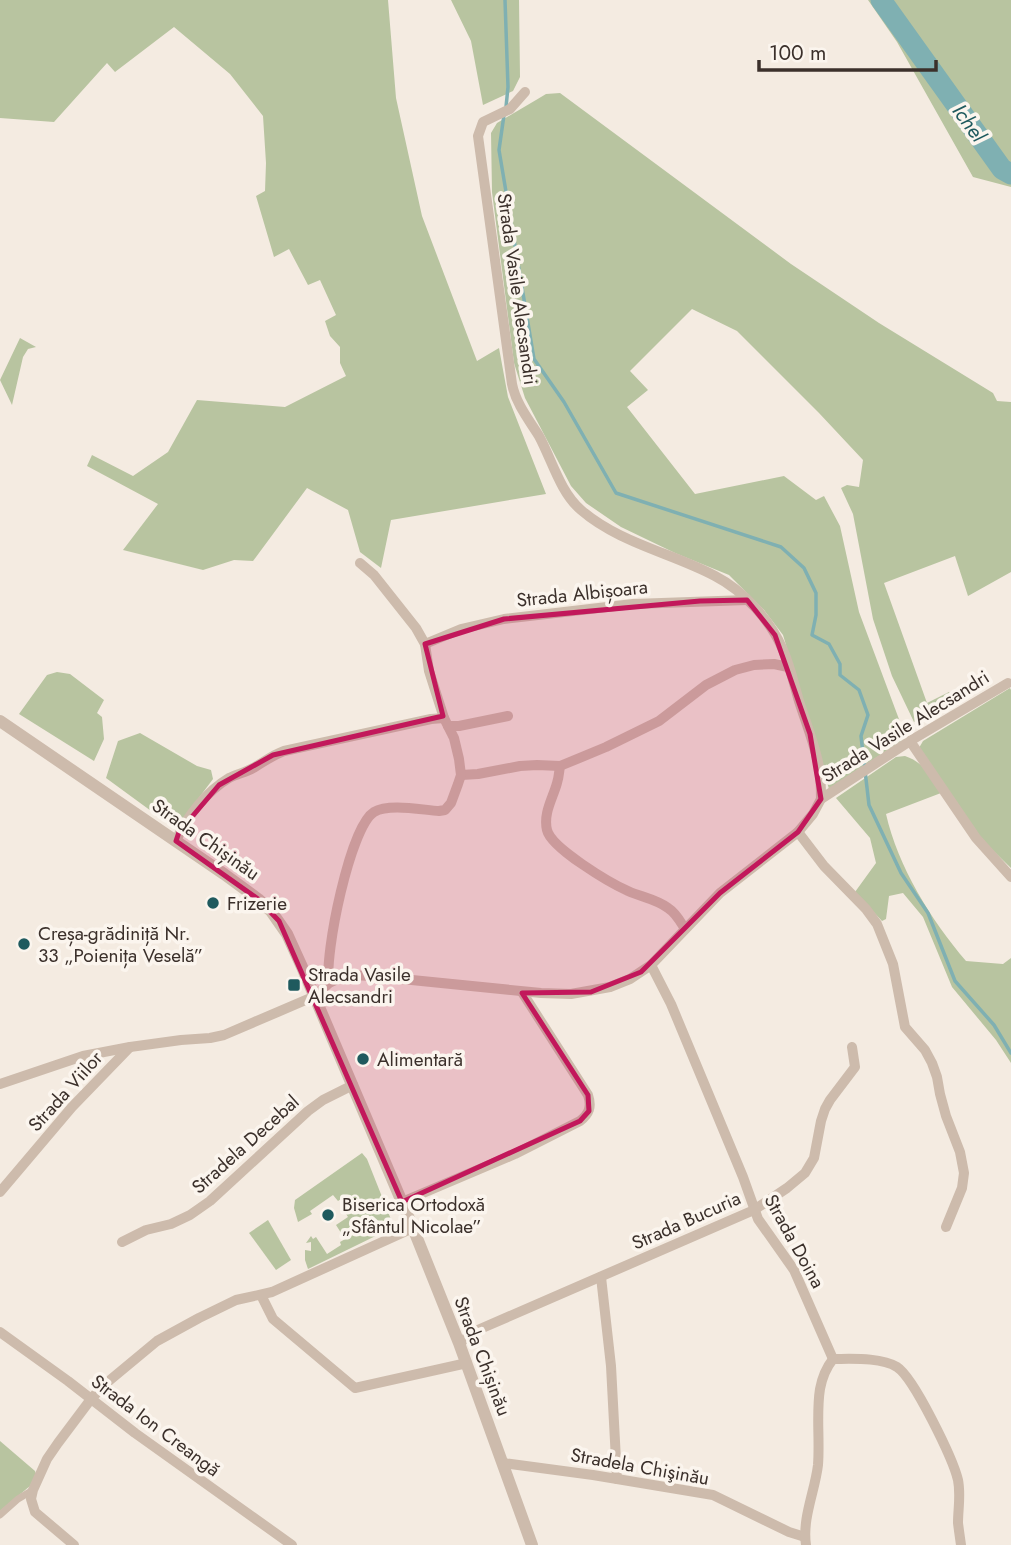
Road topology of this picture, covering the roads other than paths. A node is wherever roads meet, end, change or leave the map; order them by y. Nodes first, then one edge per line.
1 (525, 92) dead end
2 (360, 563) dead end
3 (747, 600) junction
4 (425, 644) junction
5 (788, 667) junction
6 (1007, 683) dead end
7 (508, 716) dead end
8 (0, 721) edge
9 (446, 722) junction
10 (910, 741) junction
11 (560, 766) junction
12 (461, 775) junction
13 (821, 799) junction
14 (798, 832) junction
15 (176, 841) junction
16 (1011, 877) edge
17 (685, 929) junction
18 (651, 965) junction
19 (329, 983) junction
20 (522, 992) junction
21 (315, 996) junction
22 (130, 1047) junction
23 (852, 1047) dead end
24 (0, 1084) edge
25 (353, 1085) junction
26 (0, 1192) edge
27 (402, 1202) junction
28 (754, 1210) junction
29 (946, 1227) dead end
30 (413, 1228) junction
31 (122, 1242) dead end
32 (601, 1277) junction
33 (261, 1295) junction
34 (0, 1332) edge
35 (459, 1343) junction
36 (833, 1359) junction
37 (467, 1363) junction
38 (91, 1399) junction
39 (503, 1463) junction
40 (617, 1479) junction
41 (33, 1490) junction
42 (0, 1515) edge
43 (806, 1541) edge
44 (74, 1545) edge
45 (292, 1545) edge
46 (532, 1545) edge
47 (961, 1545) edge

1 - 3 street, Strada Vasile Alecsandri
2 - 4 street
3 - 4 street, Strada Albișoara
3 - 5 street, Strada Vasile Alecsandri
4 - 9 street
5 - 11 street
5 - 13 street, Strada Vasile Alecsandri
6 - 10 street, Strada Vasile Alecsandri
7 - 9 street
8 - 15 street, Strada Chișinău
9 - 12 street
9 - 15 street
10 - 13 street, Strada Vasile Alecsandri
10 - 16 street
11 - 12 street
11 - 17 street
12 - 19 street
13 - 14 street, Strada Vasile Alecsandri
14 - 17 street, Strada Vasile Alecsandri
14 - 29 street
15 - 21 street, Strada Chișinău
17 - 18 street, Strada Vasile Alecsandri
18 - 20 street, Strada Vasile Alecsandri
18 - 28 street, Strada Doina
19 - 20 street, Strada Vasile Alecsandri
19 - 21 street
20 - 27 street
21 - 22 street
21 - 25 street, Strada Chișinău
22 - 24 street
22 - 26 street, Strada Viilor
23 - 28 street, Strada Bucuria
25 - 27 street, Strada Chișinău
25 - 31 street, Stradela Decebal
27 - 30 street, Strada Chișinău
28 - 32 street, Strada Bucuria
28 - 36 street, Strada Doina
30 - 33 street
30 - 35 street, Strada Chișinău
32 - 35 street, Strada Bucuria
32 - 40 street
33 - 37 street
33 - 38 street
34 - 38 street, Strada Ion Creangă
35 - 37 street, Strada Chișinău
36 - 43 street
36 - 47 street
37 - 39 street, Strada Chișinău
38 - 41 street
38 - 45 street, Strada Ion Creangă
39 - 40 street, Stradela Chişinău
39 - 46 street, Strada Chișinău
40 - 43 street, Stradela Chişinău
41 - 42 street
41 - 44 street

